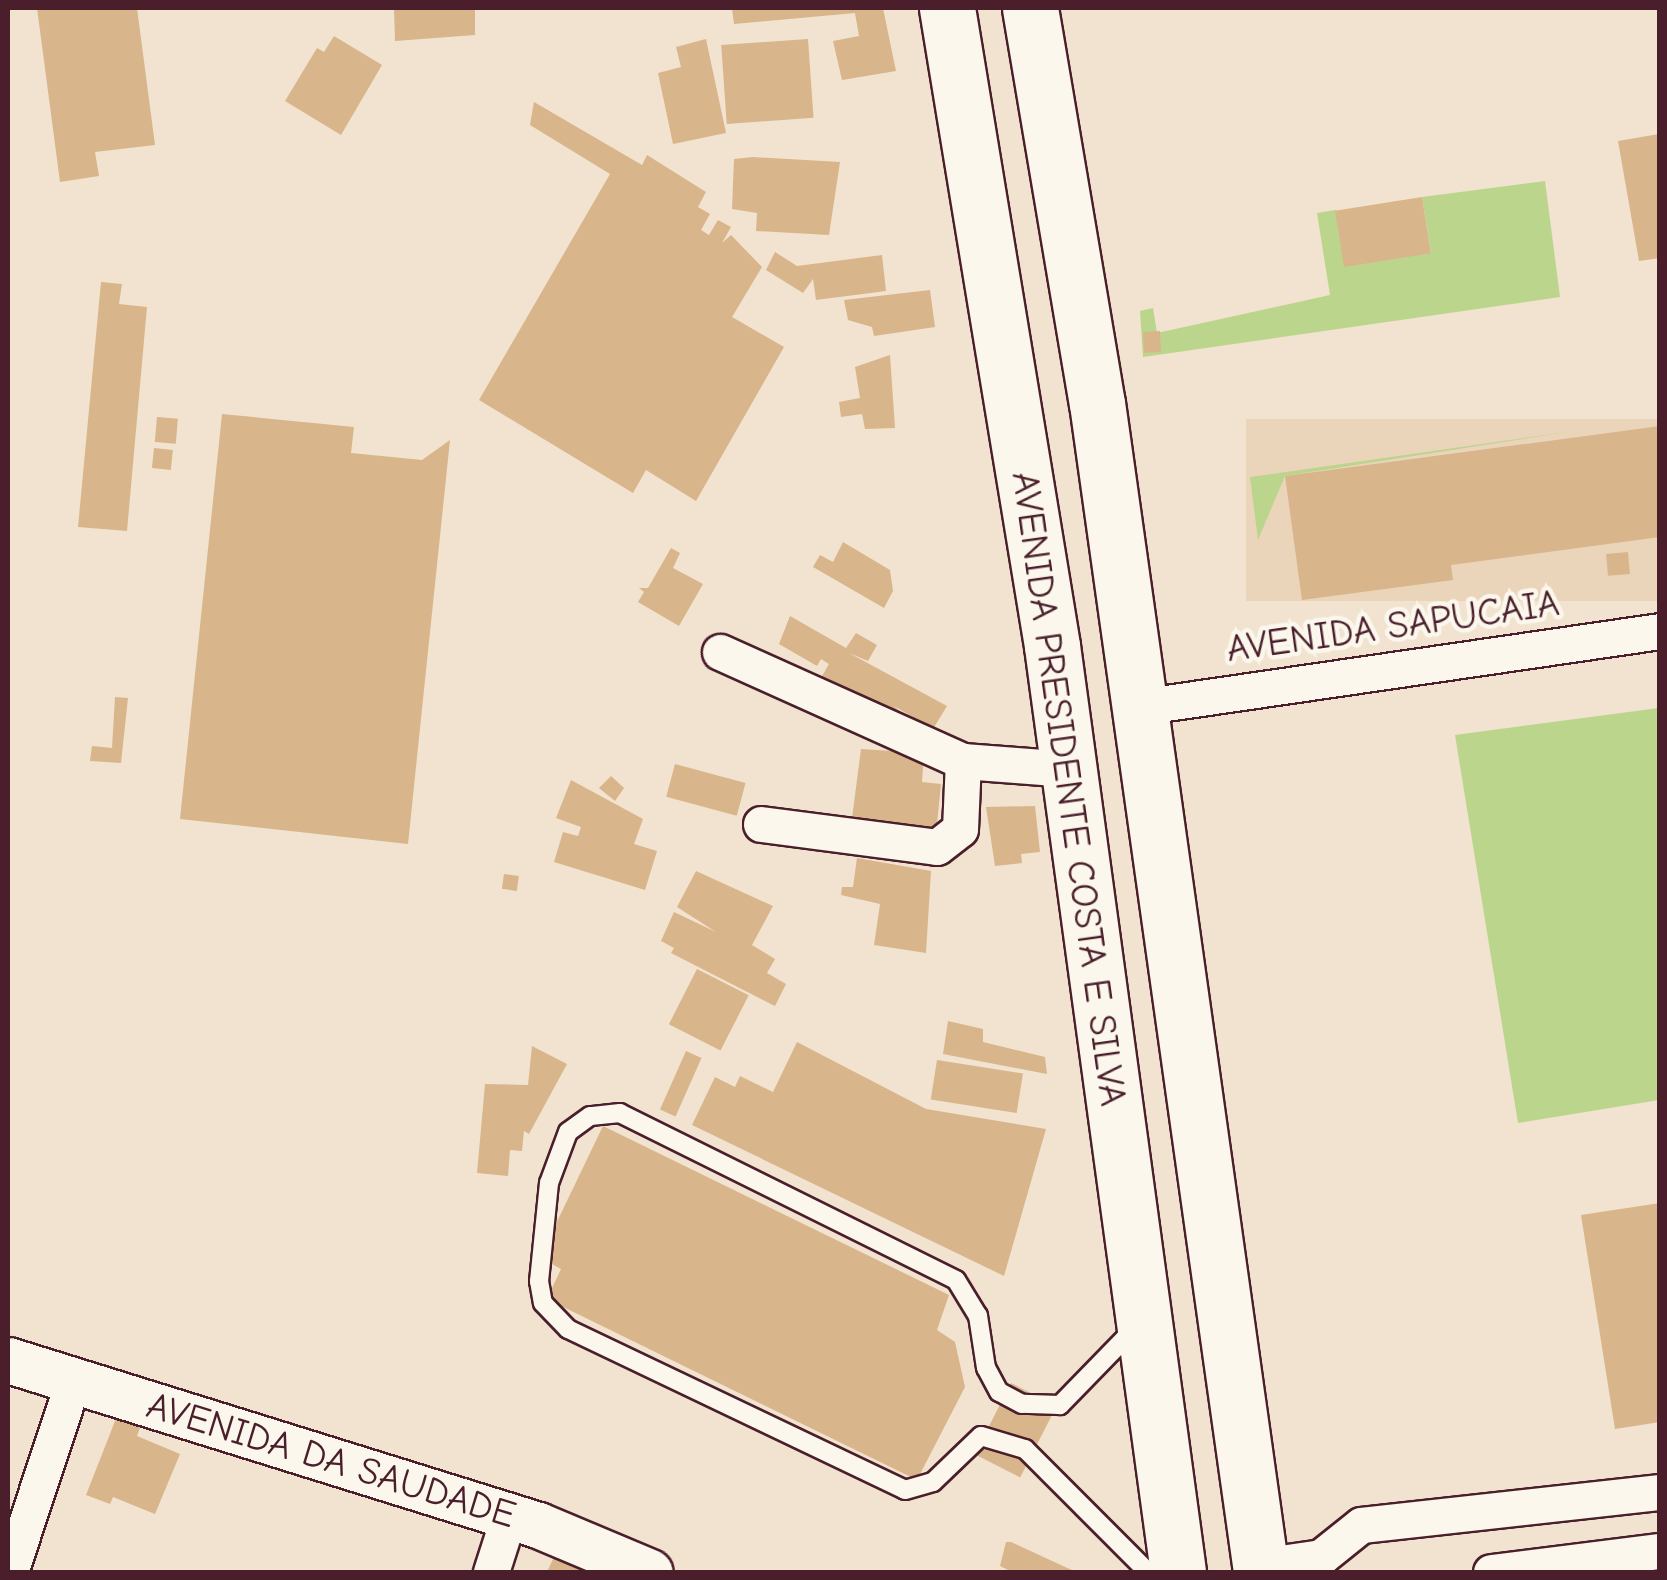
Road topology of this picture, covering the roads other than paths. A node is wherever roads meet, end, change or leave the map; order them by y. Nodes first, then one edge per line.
1 (947, 8) edge
2 (1030, 8) edge
3 (1660, 631) edge
4 (720, 652) dead end
5 (1139, 708) junction
6 (963, 760) junction
7 (1069, 769) junction
8 (761, 824) dead end
9 (1143, 1318) junction
10 (8, 1360) edge
11 (73, 1381) junction
12 (1660, 1492) edge
13 (509, 1516) junction
14 (1660, 1552) edge
15 (1333, 1565) edge
16 (1260, 1569) edge
17 (10, 1572) edge
18 (491, 1572) edge
19 (650, 1572) edge
20 (1148, 1572) edge
21 (1178, 1572) edge
22 (1491, 1572) edge

1 - 7 main road, AVENIDA PRESIDENTE COSTA E SILVA
2 - 5 main road
3 - 5 street, AVENIDA SAPUCAIA
4 - 6 street
5 - 16 main road
6 - 7 street
6 - 8 street
7 - 9 main road, AVENIDA PRESIDENTE COSTA E SILVA
9 - 20 lane
9 - 21 main road, AVENIDA PRESIDENTE COSTA E SILVA
10 - 11 street, AVENIDA DA SAUDADE
11 - 13 street, AVENIDA DA SAUDADE
11 - 17 street
12 - 15 street
13 - 18 street
13 - 19 street, AVENIDA DA SAUDADE
14 - 22 street
15 - 16 street

